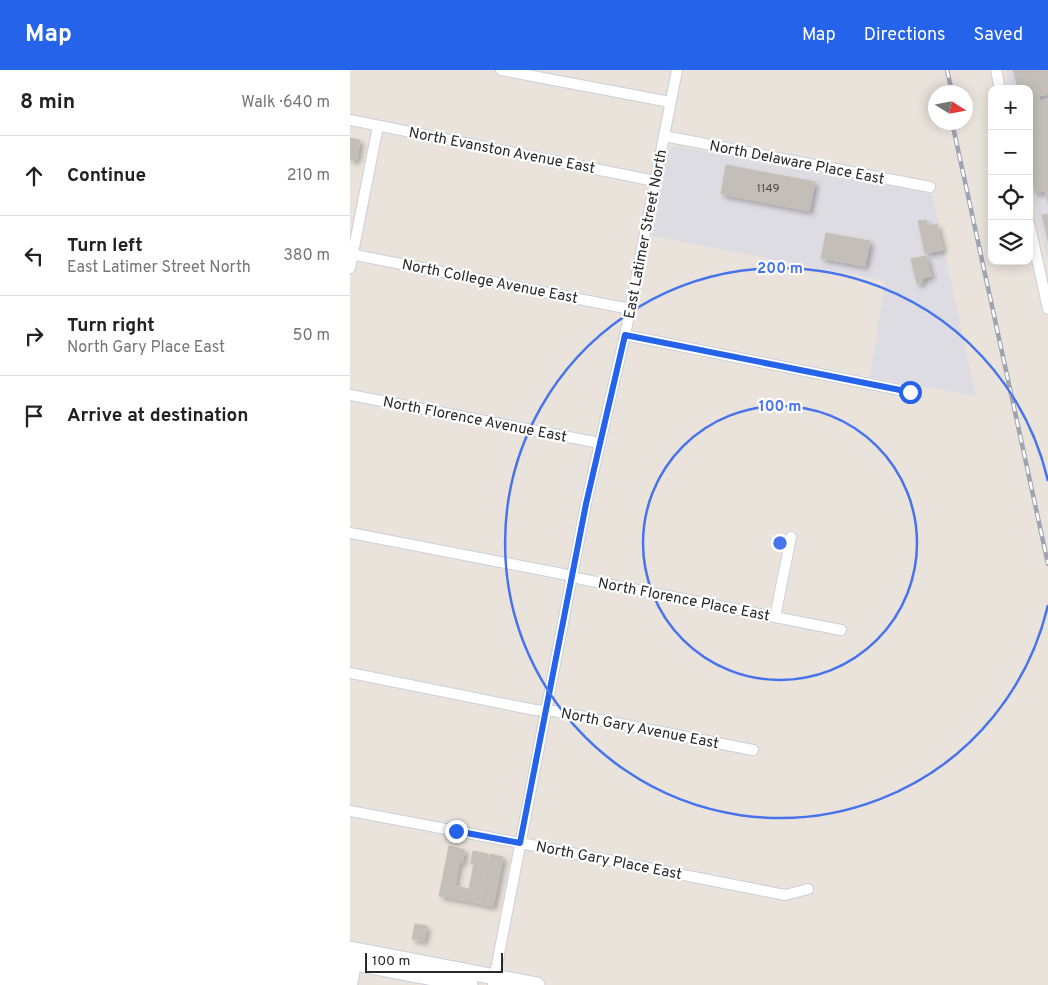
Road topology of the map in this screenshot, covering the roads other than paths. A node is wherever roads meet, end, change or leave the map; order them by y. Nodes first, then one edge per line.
1 (501, 70) edge
2 (677, 70) edge
3 (996, 70) edge
4 (999, 85) edge
5 (670, 102) junction
6 (350, 120) edge
7 (378, 126) junction
8 (664, 136) junction
9 (655, 181) junction
10 (930, 187) dead end
11 (1033, 240) edge
12 (351, 254) edge
13 (350, 268) edge
14 (630, 309) junction
15 (1048, 309) edge
16 (625, 335) junction
17 (910, 392) dead end
18 (350, 395) edge
19 (600, 443) junction
20 (350, 533) edge
21 (790, 537) dead end
22 (572, 577) junction
23 (775, 617) junction
24 (841, 630) dead end
25 (350, 673) edge
26 (545, 711) junction
27 (752, 750) dead end
28 (350, 811) edge
29 (520, 843) junction
30 (808, 889) dead end
31 (354, 956) edge
32 (493, 981) edge
33 (352, 985) edge
34 (470, 985) edge
35 (537, 985) edge

1 - 5 street
2 - 5 street, East Latimer Street North
3 - 4 street
5 - 8 street, East Latimer Street North
6 - 7 street, North Evanston Avenue East
7 - 9 street, North Evanston Avenue East
7 - 12 street
8 - 9 street, East Latimer Street North
8 - 10 street, North Delaware Place East
9 - 14 street, East Latimer Street North
11 - 15 street
12 - 13 street
12 - 14 street, North College Avenue East
14 - 16 street, East Latimer Street North
16 - 17 street
16 - 19 street, East Latimer Street North
18 - 19 street, North Florence Avenue East
19 - 22 street, East Latimer Street North
20 - 22 street, North Florence Place East
21 - 23 street
22 - 23 street, North Florence Place East
22 - 26 street, East Latimer Street North
23 - 24 street, North Florence Place East
25 - 26 street, North Gary Avenue East
26 - 27 street, North Gary Avenue East
26 - 29 street, East Latimer Street North
28 - 29 street, North Gary Place East
29 - 30 street, North Gary Place East
29 - 32 street, East Latimer Street North
31 - 32 main road
31 - 33 street
31 - 34 main road
32 - 35 main road

